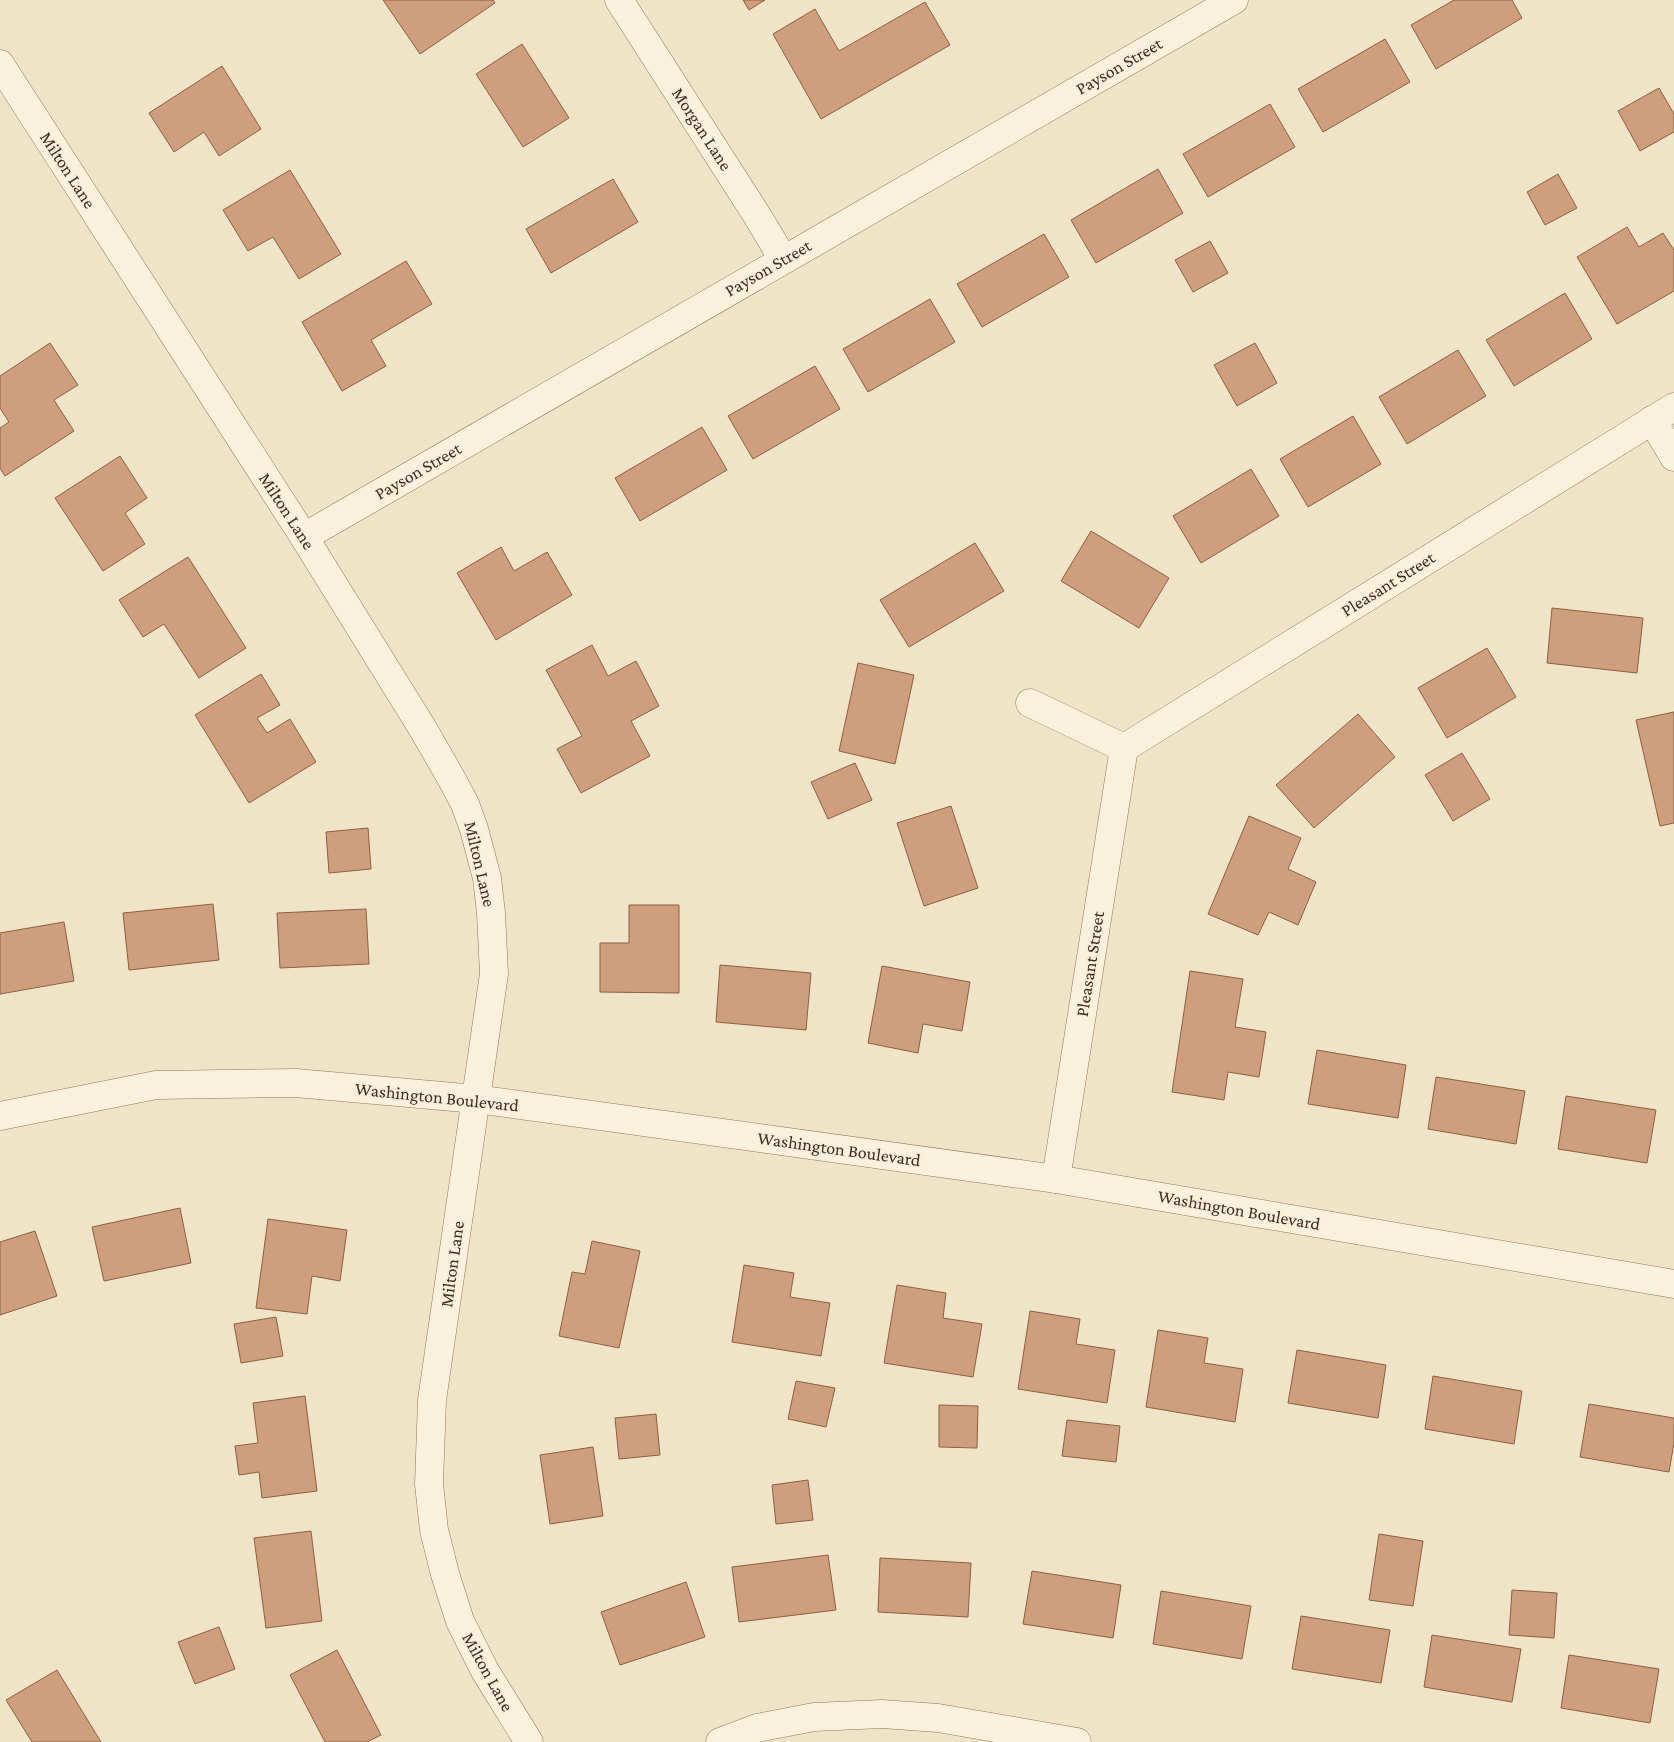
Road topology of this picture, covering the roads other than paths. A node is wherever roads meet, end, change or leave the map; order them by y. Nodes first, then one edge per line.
1 (619, 0) edge
2 (1234, 0) edge
3 (0, 64) edge
4 (783, 259) junction
5 (1663, 413) edge
6 (1674, 457) edge
7 (304, 537) junction
8 (1030, 703) dead end
9 (1124, 748) junction
10 (476, 1099) junction
11 (0, 1116) edge
12 (1056, 1179) junction
13 (1674, 1284) edge
14 (529, 1742) edge
15 (720, 1742) edge
16 (1077, 1742) edge

1 - 4 street, Morgan Lane
2 - 4 street, Payson Street
3 - 7 street, Milton Lane
4 - 7 street, Payson Street
5 - 6 street, Pleasant Street
5 - 9 street, Pleasant Street
7 - 10 street, Milton Lane
8 - 9 street
9 - 12 street, Pleasant Street
10 - 11 street, Washington Boulevard
10 - 12 street, Washington Boulevard
10 - 14 street, Milton Lane
12 - 13 street, Washington Boulevard
15 - 16 street

